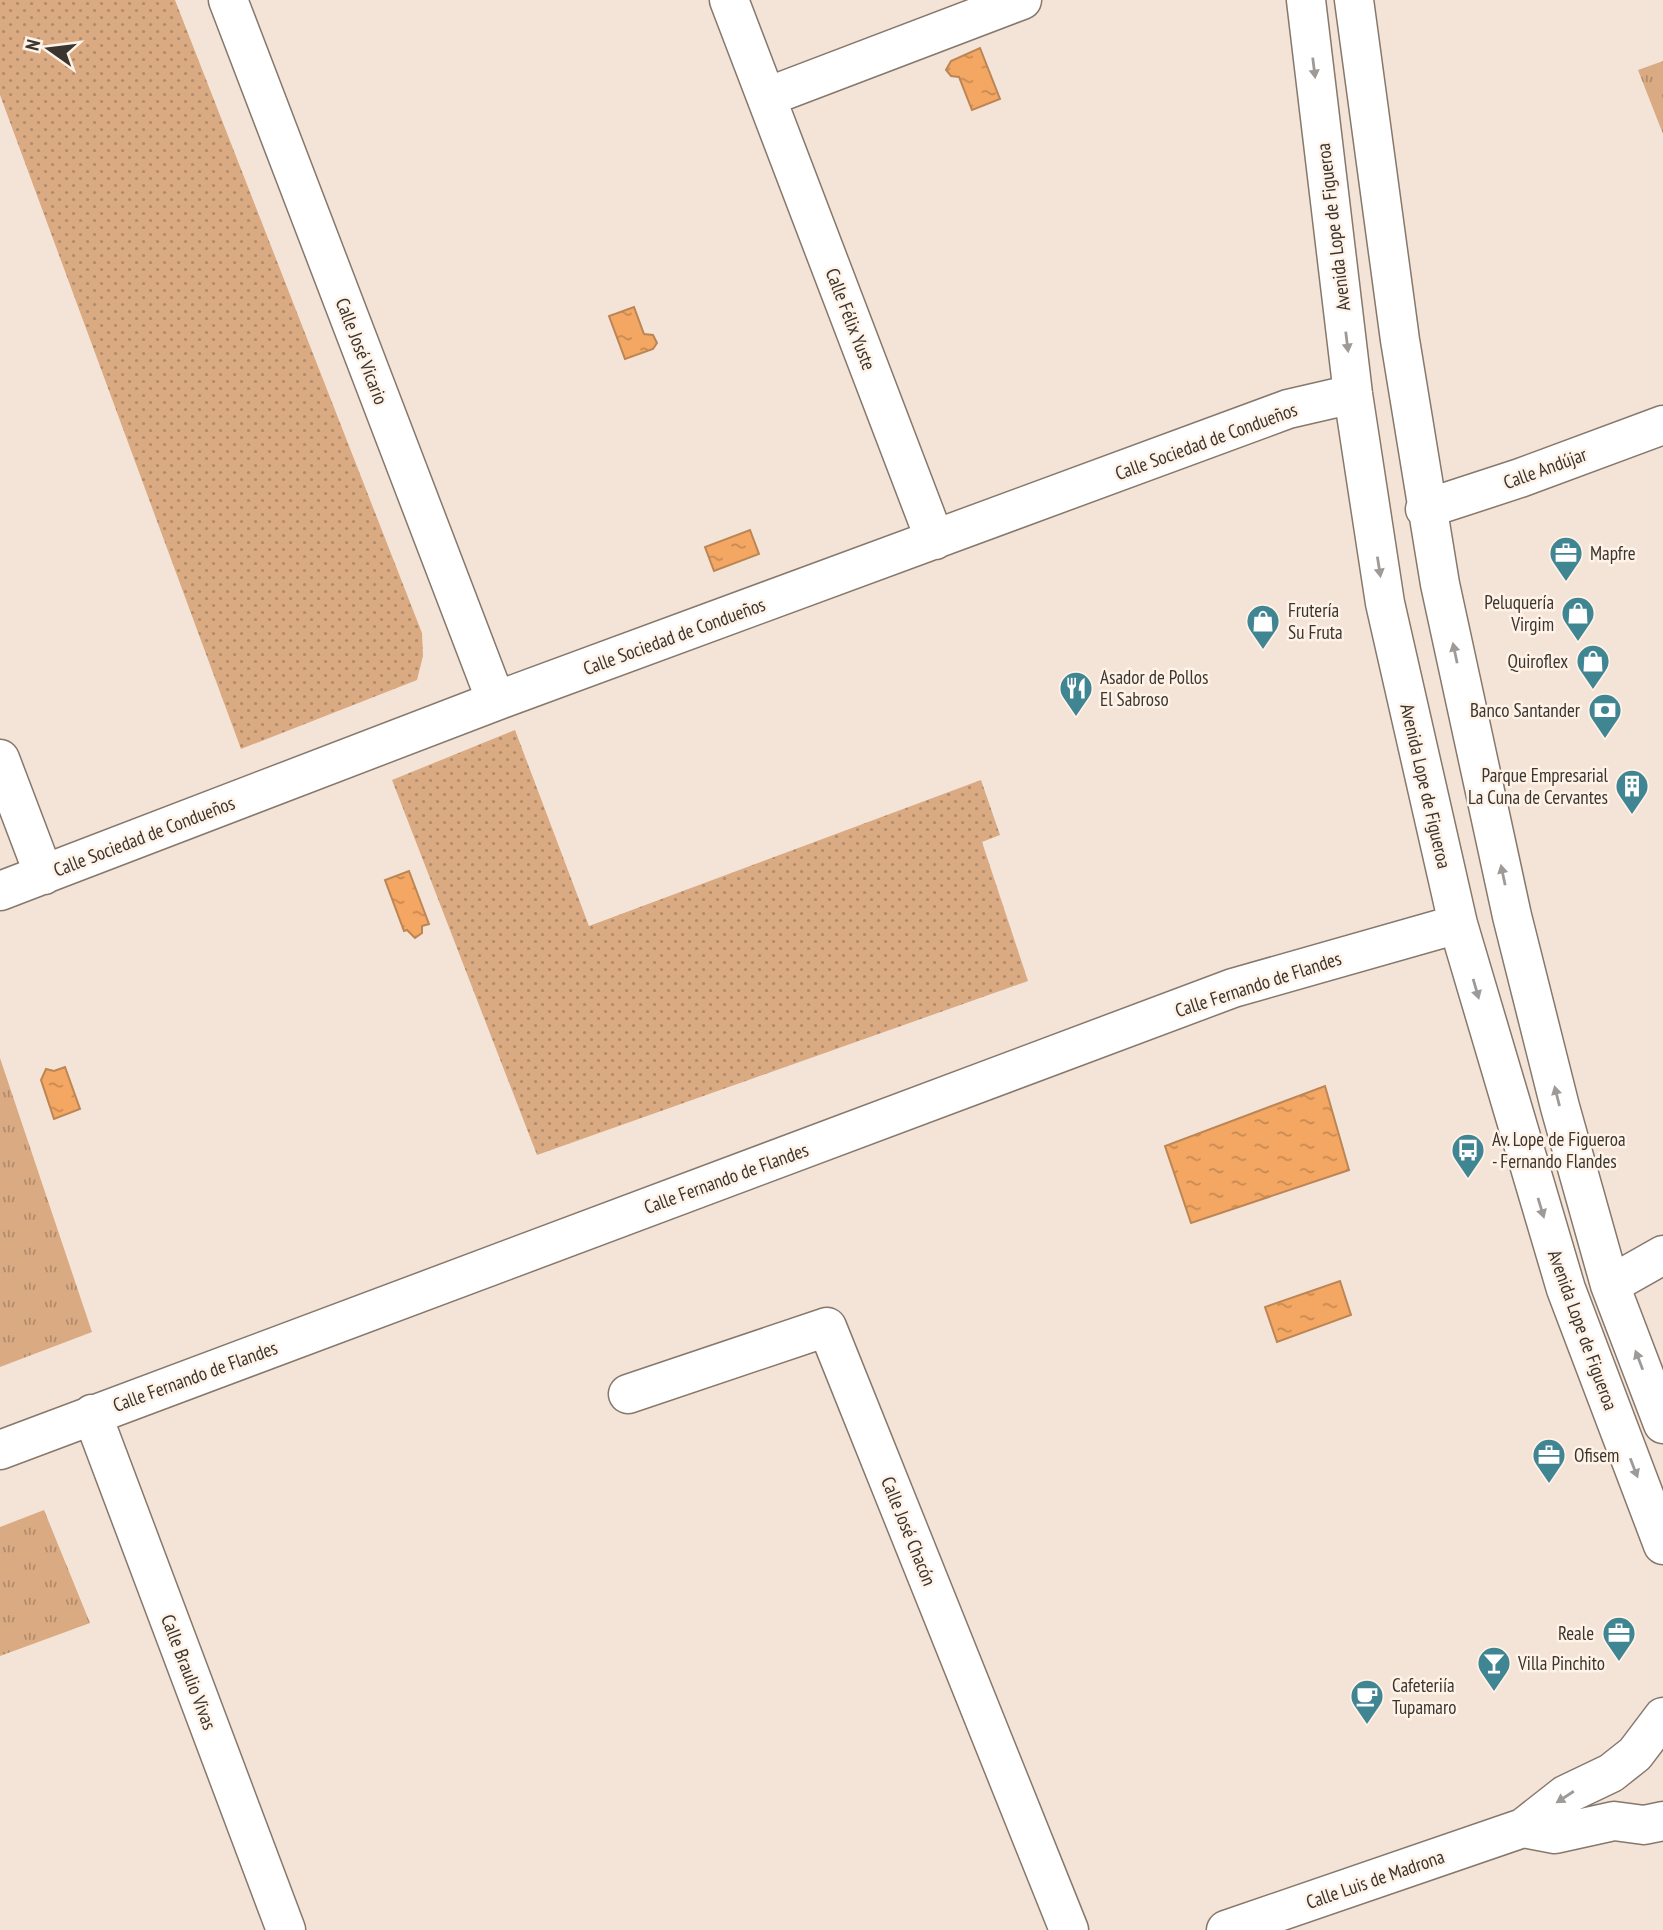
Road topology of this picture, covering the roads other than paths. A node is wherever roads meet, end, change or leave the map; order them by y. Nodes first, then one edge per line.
1 (229, 0) edge
2 (729, 0) edge
3 (1022, 0) edge
4 (1306, 0) edge
5 (1354, 0) edge
6 (767, 97) junction
7 (1353, 394) junction
8 (1663, 425) edge
9 (1425, 509) junction
10 (935, 540) junction
11 (496, 701) junction
12 (0, 759) edge
13 (44, 874) junction
14 (0, 891) edge
15 (1458, 924) junction
16 (1663, 1255) edge
17 (1610, 1285) junction
18 (628, 1394) dead end
19 (92, 1414) junction
20 (1663, 1424) edge
21 (0, 1450) edge
22 (1663, 1545) edge
23 (1663, 1717) edge
24 (1663, 1755) edge
25 (1611, 1773) junction
26 (1663, 1794) edge
27 (1614, 1821) junction
28 (1663, 1821) edge
29 (1523, 1828) junction
30 (286, 1930) edge
31 (1069, 1930) edge
32 (1226, 1930) edge

1 - 11 street, Calle José Vicario
2 - 6 street, Calle Félix Yuste
3 - 6 street
4 -> 7 street, Avenida Lope de Figueroa
5 - 9 street
6 - 10 street, Calle Félix Yuste
7 - 10 street, Calle Sociedad de Condueños
7 -> 15 street, Avenida Lope de Figueroa
8 - 9 street, Calle Andújar
17 -> 9 street
10 - 11 street, Calle Sociedad de Condueños
11 - 13 street, Calle Sociedad de Condueños
12 - 13 street
13 - 14 street, Calle Sociedad de Condueños
15 - 19 street, Calle Fernando de Flandes
15 -> 22 street, Avenida Lope de Figueroa
16 - 17 street
20 -> 17 street
18 - 31 street, Calle José Chacón
19 - 21 street, Calle Fernando de Flandes
19 - 30 street, Calle Braulio Vivas
23 - 25 street, Calle Luis de Madrona
24 - 25 street, Calle Luis de Madrona
25 -> 29 street, Calle Luis de Madrona
26 - 27 street, Calle Luis de Madrona
27 - 28 street, Calle Luis de Madrona
27 - 29 street, Calle Luis de Madrona
29 - 32 street, Calle Luis de Madrona

